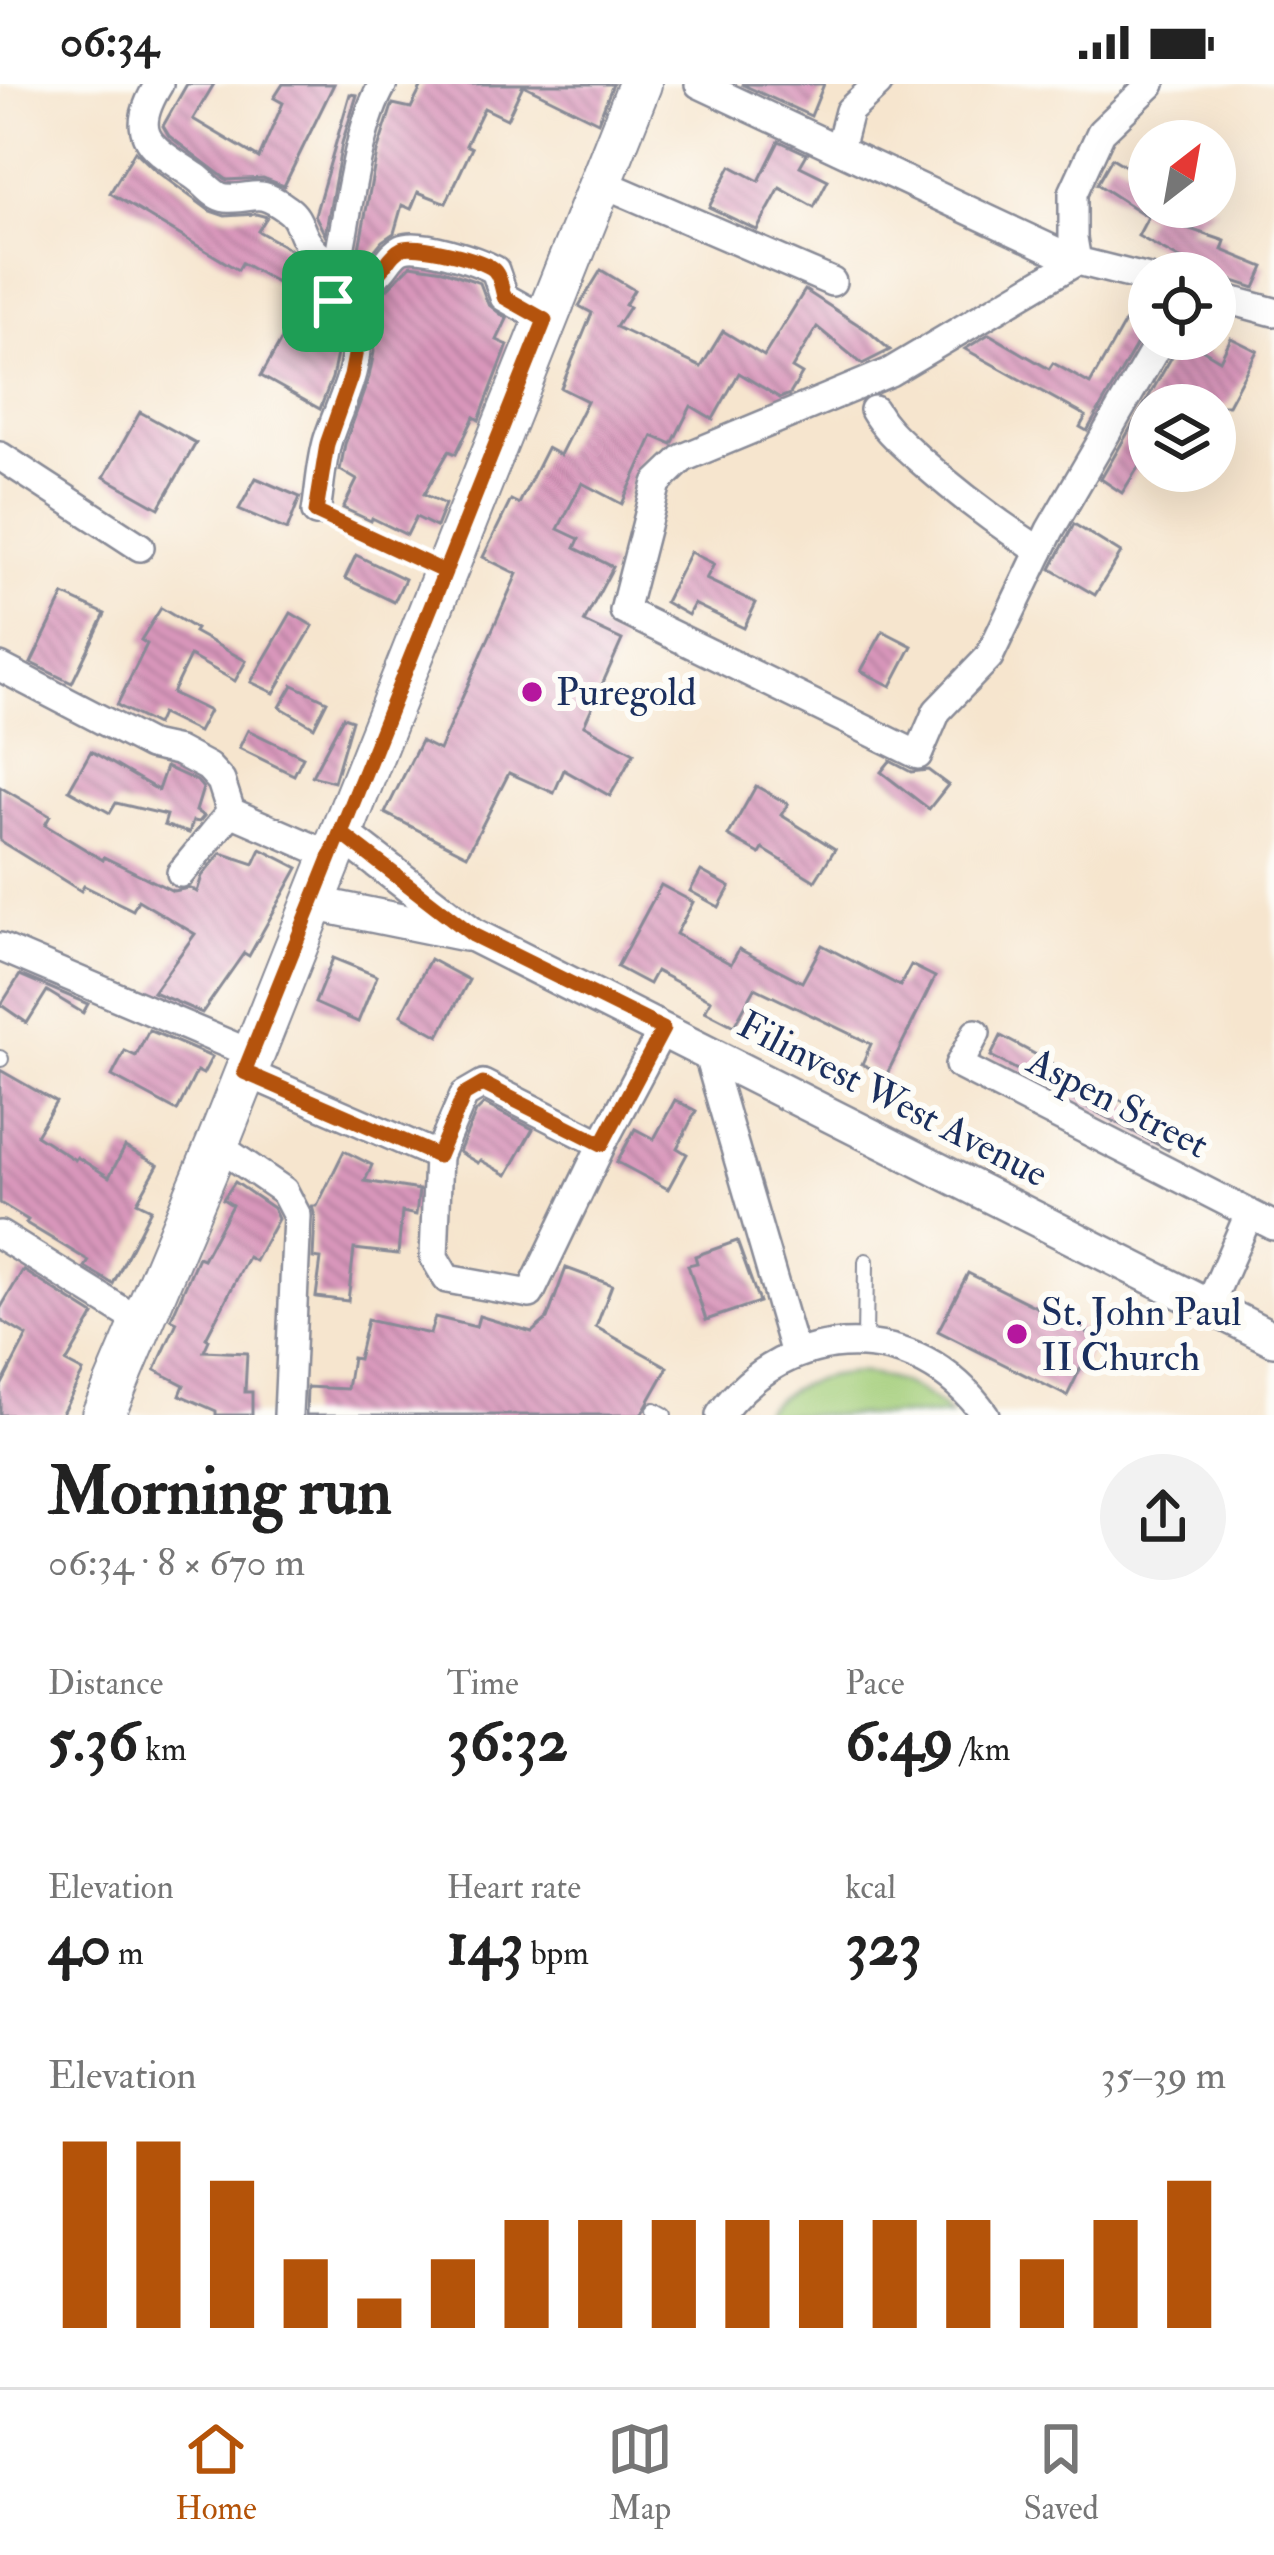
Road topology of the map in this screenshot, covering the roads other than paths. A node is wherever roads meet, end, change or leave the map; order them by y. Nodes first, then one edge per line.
1 (160, 84) edge
2 (382, 84) edge
3 (640, 84) edge
4 (699, 84) edge
5 (878, 84) edge
6 (1144, 87) edge
7 (839, 149) junction
8 (600, 182) junction
9 (1077, 262) junction
10 (338, 266) junction
11 (1128, 274) edge
12 (832, 282) dead end
13 (1236, 302) edge
14 (1274, 312) edge
15 (545, 320) junction
16 (1149, 360) edge
17 (874, 410) dead end
18 (0, 456) edge
19 (316, 512) joint
20 (140, 547) dead end
21 (1040, 551) junction
22 (445, 572) junction
23 (0, 668) edge
24 (231, 812) junction
25 (336, 844) junction
26 (181, 873) dead end
27 (312, 903) junction
28 (473, 935) junction
29 (0, 947) edge
30 (663, 1029) junction
31 (976, 1033) dead end
32 (707, 1052) junction
33 (248, 1063) junction
34 (217, 1144) junction
35 (602, 1144) junction
36 (438, 1156) junction
37 (1262, 1220) edge
38 (0, 1235) edge
39 (866, 1261) dead end
40 (1209, 1306) junction
41 (142, 1323) junction
42 (1274, 1339) edge
43 (865, 1344) junction
44 (795, 1354) junction
45 (103, 1415) edge
46 (288, 1415) edge
47 (720, 1415) edge
48 (985, 1415) edge

1 - 10 street
2 - 10 street
3 - 8 main road
4 - 7 street
5 - 7 street
6 - 9 street
7 - 9 street
8 - 12 street
8 - 15 main road
9 - 11 street
9 - 21 street
10 - 15 street
10 - 19 street
13 - 14 street
15 - 22 main road
16 - 21 street
17 - 21 street
18 - 20 street
19 - 22 lane
22 - 25 main road
23 - 24 street
24 - 25 street
24 - 26 street
25 - 27 main road
25 - 28 street, Filinvest West Avenue
27 - 28 street, Filinvest West Avenue
27 - 33 main road
28 - 30 street, Filinvest West Avenue
29 - 33 street
30 - 32 street, Filinvest West Avenue
30 - 35 street
31 - 37 street, Aspen Street
32 - 40 street, Filinvest West Avenue
32 - 44 street
33 - 34 main road
33 - 36 street
34 - 41 main road
34 - 46 street
35 - 36 street
35 - 36 street
37 - 40 street
38 - 41 street
39 - 43 lane
40 - 42 street, Filinvest West Avenue
41 - 45 main road
43 - 44 street
43 - 48 street
44 - 47 street

